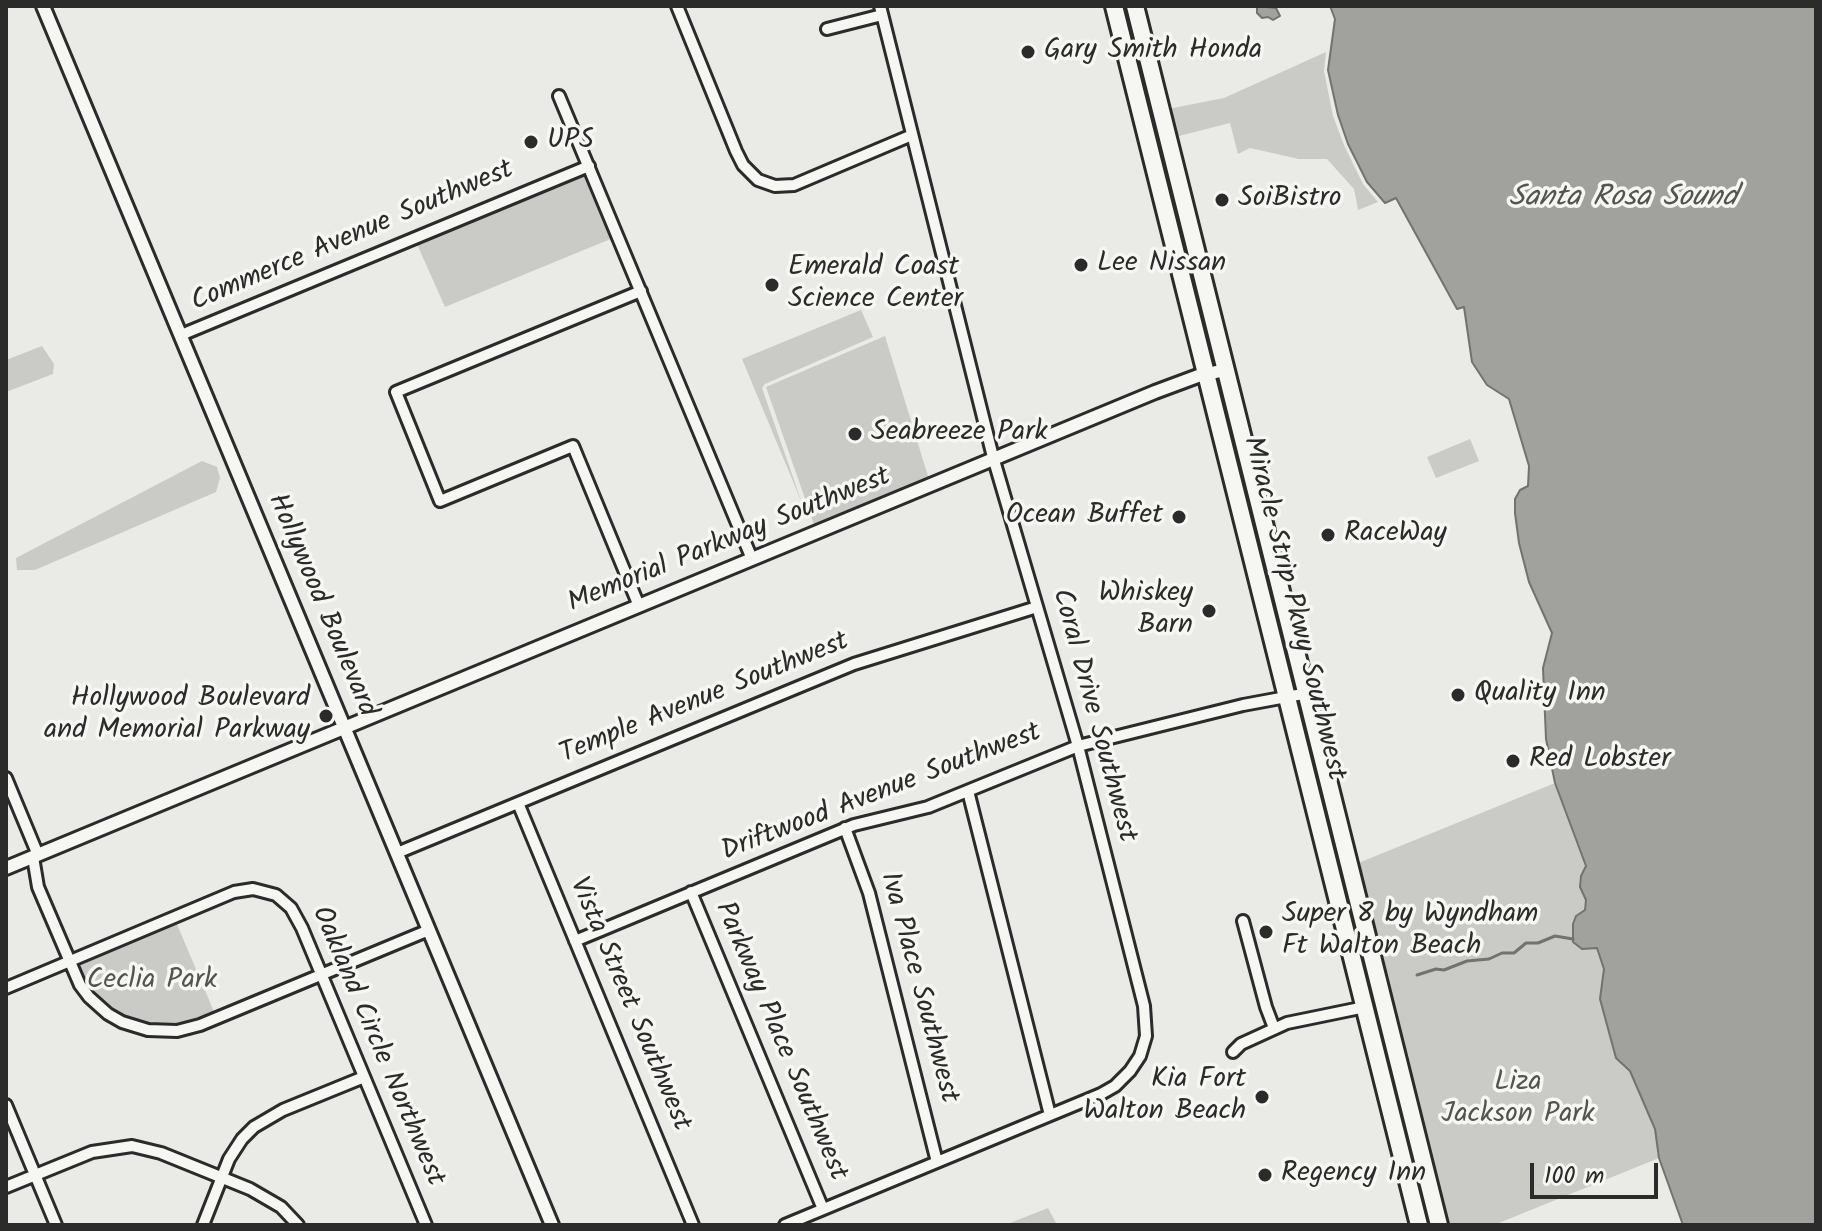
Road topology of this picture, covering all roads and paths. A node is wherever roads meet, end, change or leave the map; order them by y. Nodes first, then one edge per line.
1 (43, 6) edge
2 (677, 6) edge
3 (1114, 6) edge
4 (1135, 6) edge
5 (881, 10) edge
6 (827, 29) dead end
7 (559, 96) dead end
8 (912, 135) junction
9 (589, 166) junction
10 (641, 291) junction
11 (181, 335) junction
12 (1225, 370) junction
13 (1206, 375) junction
14 (994, 459) junction
15 (752, 559) junction
16 (639, 606) junction
17 (1037, 607) junction
18 (1308, 693) junction
19 (1287, 697) junction
20 (344, 727) junction
21 (1078, 746) junction
22 (6, 778) edge
23 (968, 791) junction
24 (518, 803) junction
25 (845, 828) junction
26 (397, 853) junction
27 (35, 856) junction
28 (6, 868) edge
29 (691, 892) junction
30 (1243, 921) dead end
31 (429, 930) junction
32 (575, 941) junction
33 (69, 961) junction
34 (322, 975) junction
35 (6, 988) edge
36 (1365, 1007) junction
37 (1274, 1028) junction
38 (1233, 1052) dead end
39 (364, 1077) junction
40 (6, 1105) edge
41 (1050, 1115) junction
42 (937, 1162) junction
43 (35, 1175) junction
44 (221, 1177) junction
45 (6, 1187) edge
46 (823, 1209) junction
47 (56, 1225) edge
48 (203, 1225) edge
49 (298, 1225) edge
50 (426, 1225) edge
51 (552, 1225) edge
52 (693, 1225) edge
53 (785, 1225) edge
54 (1419, 1225) edge
55 (1439, 1225) edge

1 - 11 street, Hollywood Boulevard
2 - 8 street
3 - 13 highway, Miracle Strip Pkwy Southwest
4 - 12 highway, Miracle Strip Pkwy Southwest
5 - 6 street
5 - 8 street, Coral Drive Southwest
7 - 9 street
8 - 14 street, Coral Drive Southwest
9 - 10 street
9 - 11 street, Commerce Avenue Southwest
10 - 15 street
10 - 16 street
11 - 20 street, Hollywood Boulevard
12 - 13 street, Memorial Parkway Southwest
12 - 18 highway, Miracle Strip Pkwy Southwest
13 - 14 street, Memorial Parkway Southwest
13 - 19 highway, Miracle Strip Pkwy Southwest
14 - 15 street, Memorial Parkway Southwest
14 - 17 street, Coral Drive Southwest
15 - 16 street, Memorial Parkway Southwest
16 - 20 street, Memorial Parkway Southwest
17 - 21 street, Coral Drive Southwest
17 - 24 street, Temple Avenue Southwest
18 - 19 street, Driftwood Avenue Southwest
18 - 55 highway, Miracle Strip Pkwy Southwest
19 - 21 street, Driftwood Avenue Southwest
19 - 36 highway, Miracle Strip Pkwy Southwest
20 - 26 street, Hollywood Boulevard
20 - 27 street, Memorial Parkway Southwest
21 - 23 street, Driftwood Avenue Southwest
21 - 41 street, Coral Drive Southwest
22 - 27 street
23 - 25 street, Driftwood Avenue Southwest
23 - 41 street
24 - 26 street, Temple Avenue Southwest
24 - 32 street, Vista Street Southwest
25 - 29 street, Driftwood Avenue Southwest
25 - 42 street, Iva Place Southwest
26 - 31 street, Hollywood Boulevard
27 - 28 street, Memorial Parkway Southwest
27 - 33 street
29 - 32 street, Driftwood Avenue Southwest
29 - 46 street, Parkway Place Southwest
30 - 37 street
31 - 34 street
31 - 51 street, Hollywood Boulevard
32 - 52 street, Vista Street Southwest
33 - 34 street
33 - 34 street, Oakland Circle Northwest
33 - 35 street, Oakland Circle Northwest
34 - 39 street, Oakland Circle Northwest
36 - 37 street
36 - 54 highway, Miracle Strip Pkwy Southwest
37 - 38 street
39 - 44 street
39 - 50 street, Oakland Circle Northwest
40 - 43 street
41 - 42 street, Coral Drive Southwest
42 - 46 street, Coral Drive Southwest
43 - 44 street
43 - 45 street
43 - 47 street
44 - 48 street
44 - 49 street
46 - 53 street, Coral Drive Southwest

